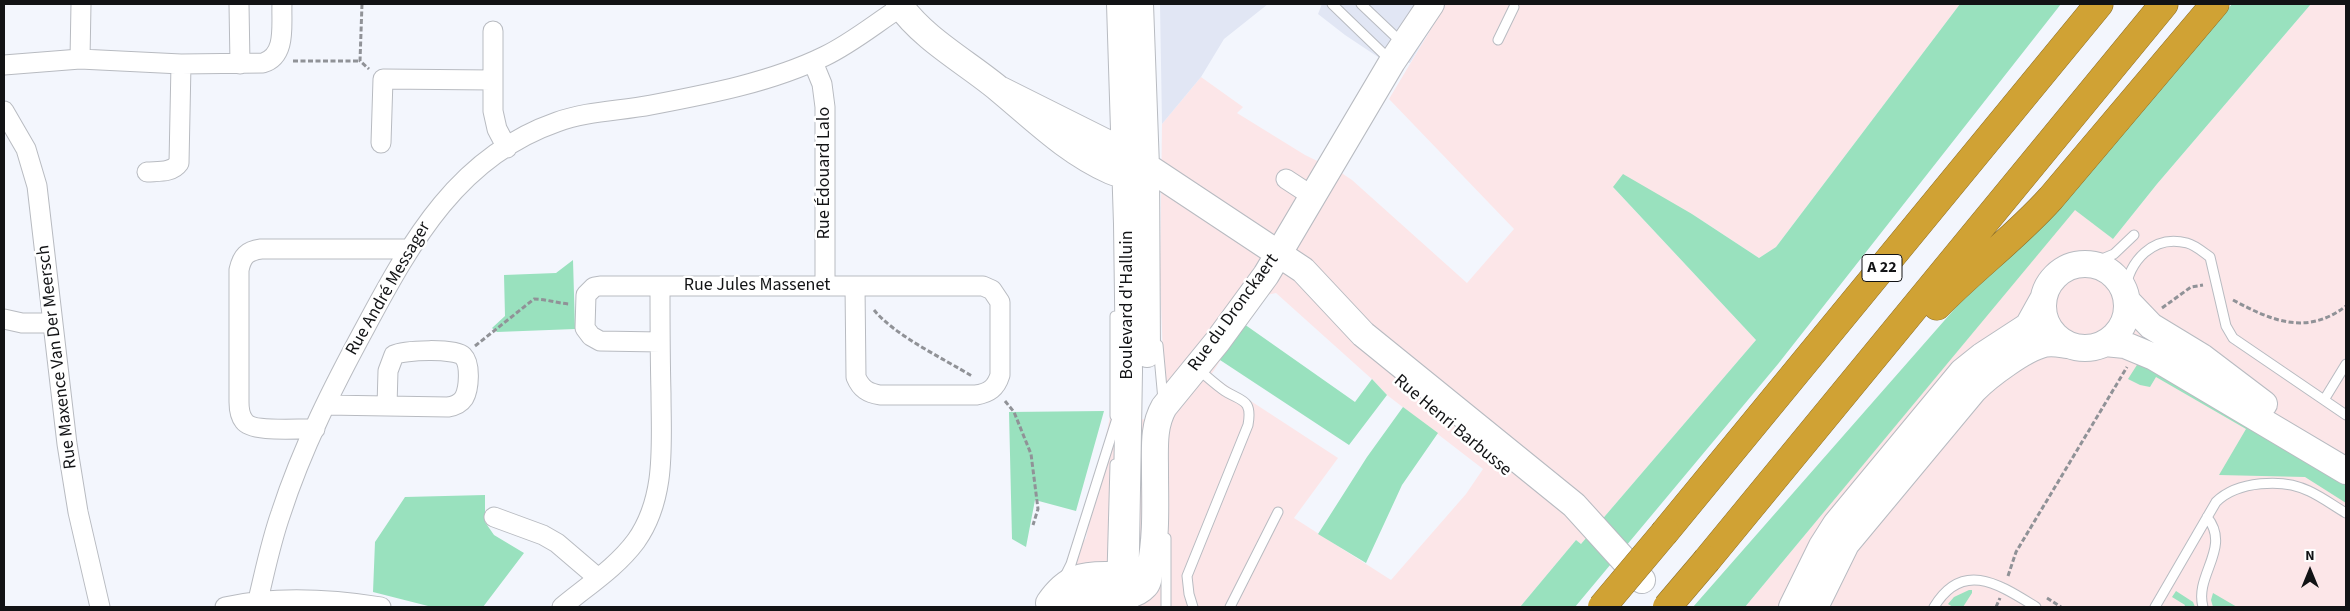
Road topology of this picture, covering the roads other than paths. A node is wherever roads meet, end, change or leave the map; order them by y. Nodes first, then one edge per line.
1 (81, 4) edge
2 (240, 4) edge
3 (282, 4) edge
4 (1120, 4) edge
5 (1140, 4) edge
6 (1149, 4) edge
7 (1332, 4) edge
8 (1361, 4) edge
9 (1419, 4) edge
10 (1431, 4) edge
11 (2099, 4) edge
12 (2164, 4) edge
13 (2203, 4) edge
14 (2215, 4) edge
15 (900, 5) edge
16 (1513, 5) edge
17 (493, 31) dead end
18 (1498, 40) dead end
19 (1396, 52) junction
20 (80, 60) junction
21 (813, 62) junction
22 (181, 64) junction
23 (240, 64) junction
24 (4, 65) edge
25 (2156, 74) junction
26 (492, 80) junction
27 (4, 111) edge
28 (381, 143) dead end
29 (507, 148) junction
30 (1122, 162) junction
31 (147, 172) dead end
32 (1286, 180) dead end
33 (1312, 196) junction
34 (2134, 235) dead end
35 (409, 249) junction
36 (1278, 254) junction
37 (2090, 264) junction
38 (660, 286) junction
39 (825, 286) junction
40 (855, 286) junction
41 (2126, 296) junction
42 (2043, 299) junction
43 (1115, 306) dead end
44 (4, 318) edge
45 (53, 323) junction
46 (660, 342) junction
47 (2104, 343) junction
48 (2068, 345) junction
49 (2346, 364) edge
50 (1196, 368) junction
51 (1129, 371) junction
52 (1840, 398) junction
53 (2324, 400) junction
54 (326, 405) junction
55 (387, 406) junction
56 (1164, 407) junction
57 (2346, 415) edge
58 (1115, 425) junction
59 (315, 429) junction
60 (1165, 433) dead end
61 (2346, 453) edge
62 (2346, 471) edge
63 (1278, 512) dead end
64 (2346, 513) edge
65 (2207, 517) junction
66 (494, 518) dead end
67 (1166, 525) dead end
68 (598, 578) junction
69 (1123, 592) edge
70 (258, 600) junction
71 (1055, 602) edge
72 (100, 607) edge
73 (225, 607) edge
74 (381, 607) edge
75 (562, 607) edge
76 (1166, 607) edge
77 (1194, 607) edge
78 (1230, 607) edge
79 (1602, 607) edge
80 (1667, 607) edge
81 (1676, 607) edge
82 (1792, 607) edge
83 (1815, 607) edge
84 (1934, 607) edge
85 (2036, 607) edge
86 (2155, 607) edge
87 (2203, 607) edge

1 - 20 street
2 - 23 street
3 - 23 street
4 - 30 street, Boulevard d'Halluin
5 - 30 street, Boulevard d'Halluin
6 - 30 lane
7 - 19 lane
8 - 19 lane
9 - 19 street, Rue du Dronckaert
10 - 19 street, Rue du Dronckaert
11 - 79 highway, A 22, bridge
12 - 52 highway
13 - 25 highway
14 - 25 highway
15 - 21 street, Rue André Messager
15 - 30 street, Rue Henri Barbusse
16 - 18 lane
17 - 26 street
19 - 33 street, Rue du Dronckaert
20 - 22 street
20 - 24 street
21 - 29 street, Rue André Messager
21 - 39 street, Rue Édouard Lalo
22 - 23 street
22 - 31 street
25 - 52 highway
26 - 28 street
26 - 29 street
27 - 45 street, Rue Maxence Van Der Meersch
29 - 35 street, Rue André Messager
30 - 36 street, Rue Henri Barbusse
30 - 51 street, Boulevard d'Halluin
30 - 56 lane
30 - 69 street, Boulevard d'Halluin
32 - 33 street
33 - 36 street, Rue du Dronckaert
34 - 37 lane
35 - 54 street, Rue André Messager
35 - 59 street
36 - 50 street, Rue du Dronckaert
36 - 81 street, Rue Henri Barbusse
37 - 41 street
37 - 42 street
38 - 39 street, Rue Jules Massenet
38 - 46 street, Rue Jules Massenet
38 - 46 street, Rue Jules Massenet
39 - 40 street, Rue Jules Massenet
40 - 40 street, Rue Jules Massenet
41 - 47 street
41 - 53 lane
41 - 61 street
42 - 48 street
42 - 82 street
43 - 58 lane
44 - 45 street
45 - 72 street, Rue Maxence Van Der Meersch
46 - 68 street, Rue Jules Massenet
47 - 48 street
47 - 62 street
48 - 83 street
49 - 53 lane
50 - 56 street, Rue du Dronckaert
50 - 77 lane
51 - 58 lane
51 - 69 street, Boulevard d'Halluin
52 - 80 highway, bridge
53 - 57 lane
54 - 55 street
54 - 59 street, Rue André Messager
55 - 55 street
56 - 60 lane
56 - 69 street, Rue du Dronckaert
58 - 69 lane
58 - 71 lane
59 - 70 street, Rue André Messager
63 - 78 lane
64 - 65 lane
65 - 86 lane
65 - 87 lane
66 - 68 street
67 - 76 lane
68 - 75 street, Rue Jules Massenet
69 - 71 street
70 - 73 street
70 - 74 street
84 - 85 lane

